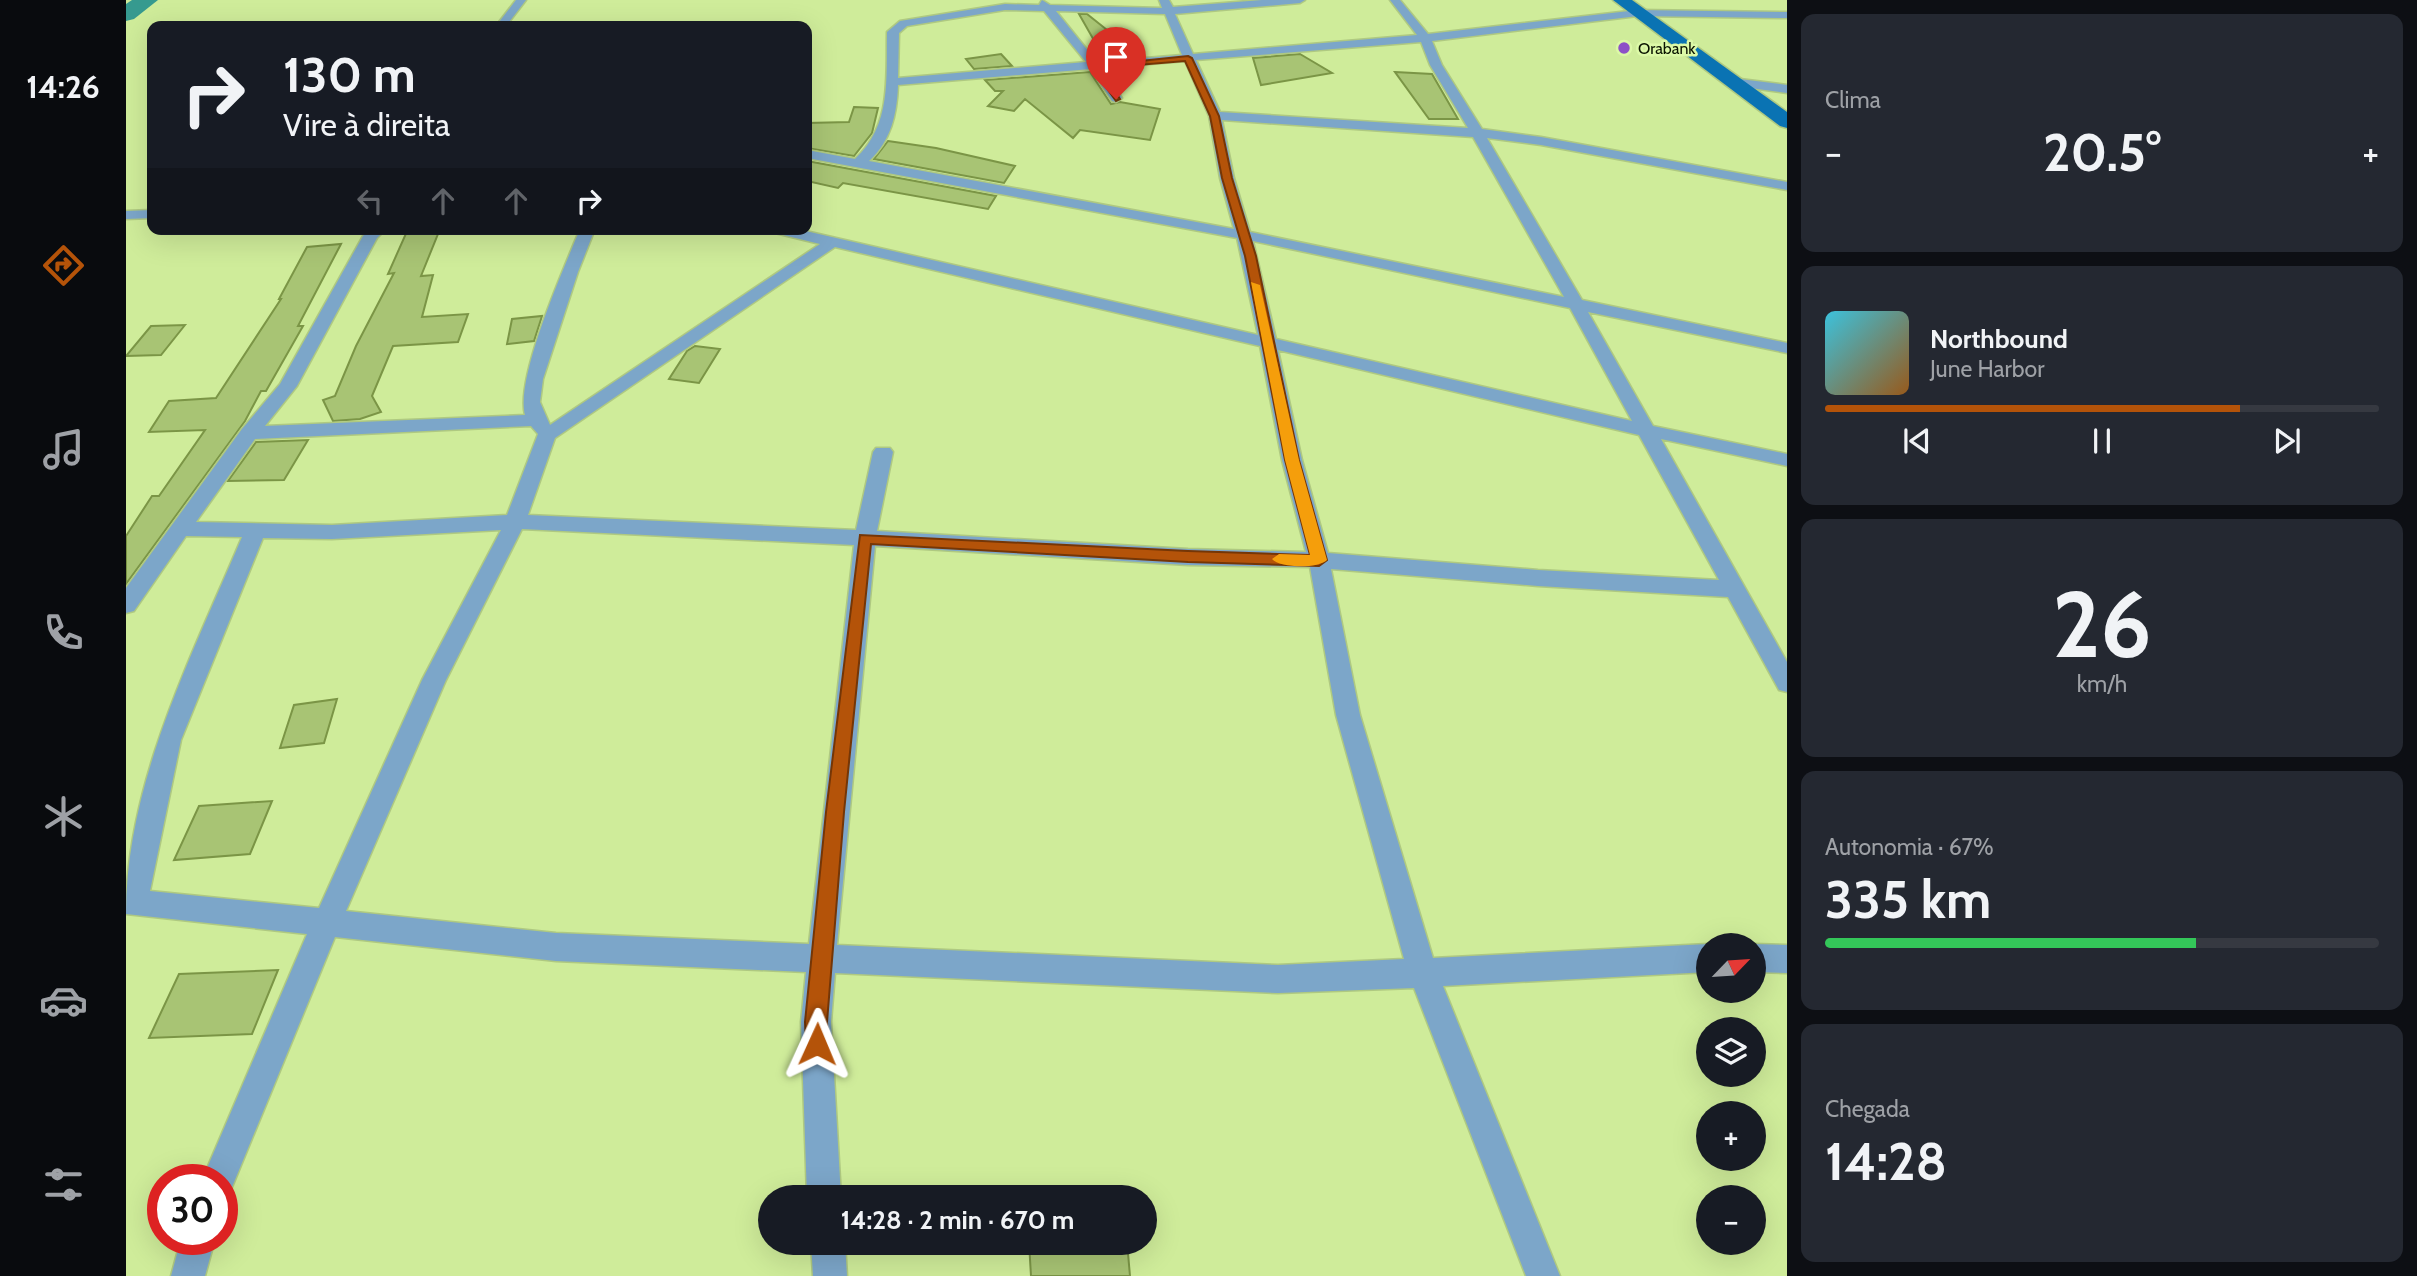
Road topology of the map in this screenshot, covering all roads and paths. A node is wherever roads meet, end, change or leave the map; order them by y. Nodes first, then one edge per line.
1 (522, 0) edge
2 (1300, 0) edge
3 (1395, 0) edge
4 (1621, 0) edge
5 (1044, 5) edge
6 (1165, 5) edge
7 (1638, 13) junction
8 (1787, 15) edge
9 (505, 21) edge
10 (1425, 38) junction
11 (1188, 58) junction
12 (1095, 66) junction
13 (892, 82) junction
14 (1731, 82) junction
15 (1787, 89) edge
16 (1116, 99) dead end
17 (1215, 116) junction
18 (1787, 122) edge
19 (1479, 133) junction
20 (812, 154) edge
21 (859, 163) junction
22 (1787, 186) edge
23 (147, 214) edge
24 (126, 215) edge
25 (372, 235) edge
26 (585, 235) edge
27 (800, 235) edge
28 (1245, 235) junction
29 (831, 243) junction
30 (1574, 305) junction
31 (1268, 344) junction
32 (1787, 348) edge
33 (542, 428) junction
34 (1649, 431) junction
35 (249, 433) junction
36 (883, 452) dead end
37 (1787, 460) edge
38 (515, 522) junction
39 (182, 529) junction
40 (255, 532) junction
41 (865, 538) junction
42 (1319, 560) junction
43 (1736, 589) junction
44 (126, 605) edge
45 (1787, 683) edge
46 (130, 901) edge
47 (328, 921) junction
48 (822, 957) junction
49 (1766, 958) edge
50 (1696, 959) edge
51 (1787, 959) edge
52 (1423, 974) junction
53 (225, 1164) edge
54 (823, 1185) edge
55 (194, 1255) edge
56 (829, 1255) edge
57 (188, 1276) edge
58 (830, 1276) edge
59 (1543, 1276) edge

1 - 9 street
2 - 6 street
3 - 10 street
4 - 7 main road
5 - 6 street
5 - 12 street
5 - 13 street
6 - 11 street
7 - 8 street
7 - 10 street
7 - 14 main road
10 - 11 street
10 - 19 street
11 - 12 street
11 - 17 street
12 - 13 street
12 - 16 street
13 - 21 street
14 - 15 street
14 - 18 main road
17 - 19 street
17 - 28 street
19 - 22 street
19 - 30 street
20 - 21 street
21 - 28 street
23 - 24 street
25 - 35 street
26 - 33 street
27 - 29 street
28 - 30 street
28 - 31 street
29 - 31 street
29 - 33 street
30 - 32 street
30 - 34 street
31 - 34 street
31 - 42 street
33 - 35 street
33 - 38 street
34 - 37 street
34 - 43 street
35 - 39 street
36 - 41 street
38 - 40 street
38 - 41 street
38 - 47 street
39 - 40 street
39 - 44 street
40 - 46 street
41 - 42 street
41 - 48 street
42 - 43 street
42 - 52 street
43 - 45 street
46 - 47 street
47 - 48 street
47 - 53 street
48 - 52 street
48 - 54 street
49 - 51 street
50 - 52 street
52 - 59 street
55 - 57 street
56 - 58 street

